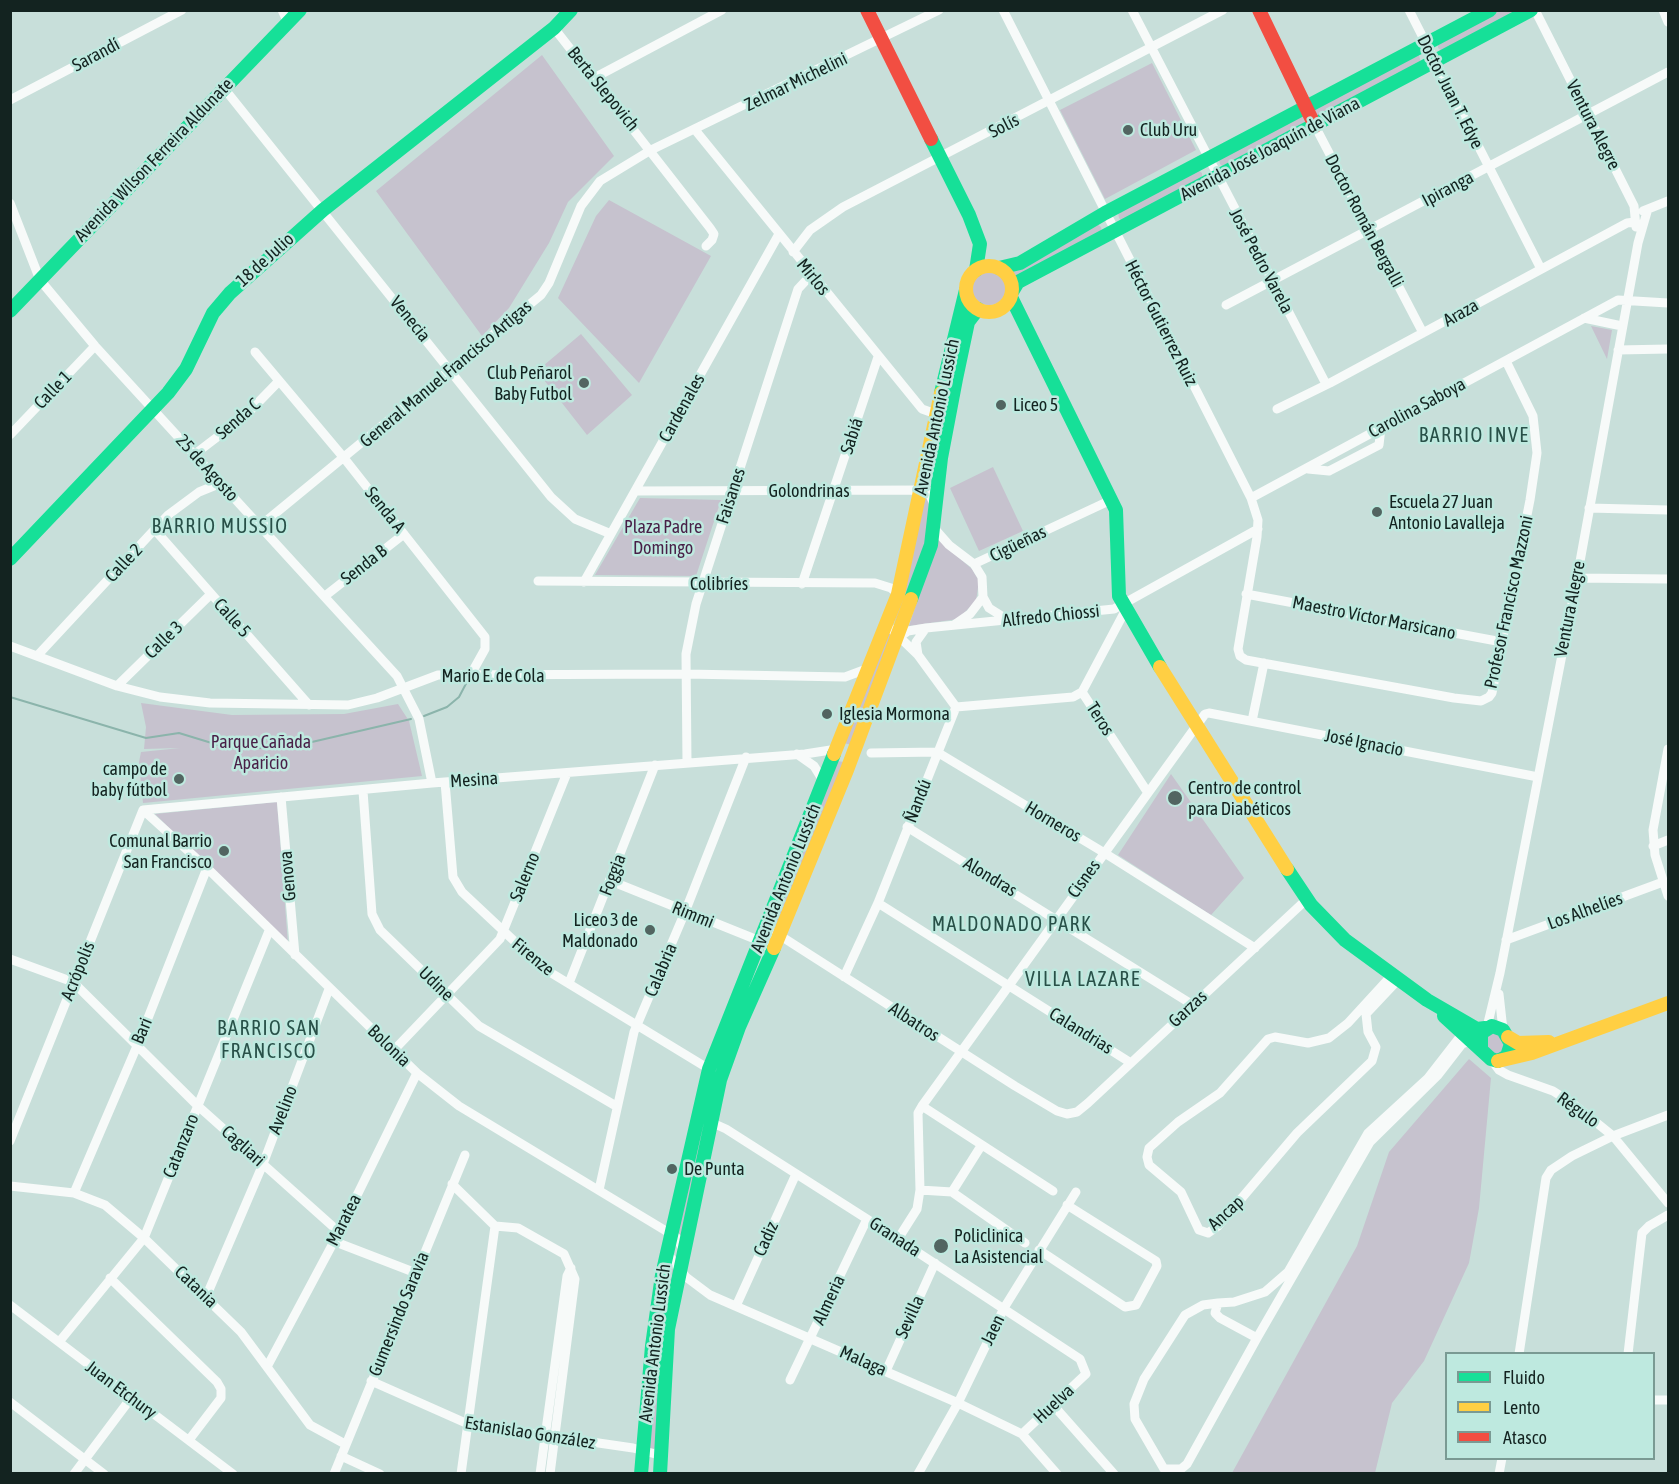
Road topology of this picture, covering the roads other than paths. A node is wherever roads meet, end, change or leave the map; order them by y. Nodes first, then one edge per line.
1 (182, 10) edge
2 (300, 10) edge
3 (571, 10) edge
4 (722, 10) edge
5 (867, 10) edge
6 (939, 10) edge
7 (1003, 10) edge
8 (1132, 10) edge
9 (1223, 10) edge
10 (1259, 10) edge
11 (1409, 10) edge
12 (1490, 10) edge
13 (1533, 10) edge
14 (1663, 10) edge
15 (284, 16) edge
16 (1668, 22) edge
17 (554, 28) junction
18 (882, 39) junction
19 (1426, 44) junction
20 (1151, 49) junction
21 (1434, 62) junction
22 (1668, 72) edge
23 (594, 78) junction
24 (224, 87) junction
25 (10, 100) edge
26 (1050, 102) junction
27 (1304, 108) junction
28 (1587, 114) junction
29 (1315, 126) junction
30 (696, 131) junction
31 (651, 150) junction
32 (941, 158) junction
33 (1208, 159) junction
34 (1488, 167) junction
35 (1217, 177) junction
36 (1668, 201) edge
37 (10, 202) edge
38 (1634, 206) junction
39 (323, 210) junction
40 (1647, 212) junction
41 (1105, 213) junction
42 (969, 215) junction
43 (1639, 226) junction
44 (1370, 230) junction
45 (1113, 231) junction
46 (779, 234) junction
47 (706, 246) dead end
48 (793, 252) junction
49 (998, 268) junction
50 (1541, 269) junction
51 (976, 270) junction
52 (811, 275) junction
53 (40, 280) junction
54 (1272, 282) junction
55 (966, 290) junction
56 (1011, 294) junction
57 (1628, 301) junction
58 (1668, 303) edge
59 (1226, 305) dead end
60 (978, 309) junction
61 (999, 310) junction
62 (10, 311) edge
63 (1584, 318) junction
64 (1622, 326) junction
65 (1423, 333) junction
66 (1033, 343) junction
67 (95, 346) junction
68 (1668, 349) edge
69 (1618, 350) junction
70 (255, 352) dead end
71 (878, 357) junction
72 (1506, 361) junction
73 (452, 371) junction
74 (279, 381) junction
75 (1326, 384) junction
76 (154, 409) junction
77 (1277, 409) dead end
78 (936, 414) junction
79 (1381, 428) junction
80 (10, 435) edge
81 (195, 454) junction
82 (344, 458) junction
83 (1305, 469) junction
84 (221, 483) junction
85 (921, 490) junction
86 (635, 491) junction
87 (733, 491) junction
88 (833, 491) junction
89 (1251, 498) junction
90 (1111, 500) junction
91 (935, 506) junction
92 (1589, 508) junction
93 (1668, 510) edge
94 (260, 526) junction
95 (934, 528) junction
96 (1258, 529) junction
97 (155, 530) junction
98 (404, 534) junction
99 (611, 534) junction
100 (10, 559) edge
101 (974, 564) junction
102 (1577, 578) junction
103 (1668, 579) edge
104 (538, 581) dead end
105 (584, 582) junction
106 (701, 584) junction
107 (802, 584) junction
108 (211, 594) junction
109 (898, 594) junction
110 (1246, 594) junction
111 (325, 596) junction
112 (983, 597) junction
113 (1124, 608) junction
114 (1010, 621) junction
115 (886, 625) junction
116 (952, 626) junction
117 (926, 628) junction
118 (898, 638) junction
119 (1502, 642) junction
120 (10, 646) edge
121 (1238, 649) joint
122 (918, 655) junction
123 (37, 656) junction
124 (1264, 663) junction
125 (871, 667) junction
126 (686, 674) junction
127 (470, 676) junction
128 (845, 677) junction
129 (117, 686) junction
130 (404, 687) junction
131 (1082, 692) junction
132 (859, 695) junction
133 (309, 705) junction
134 (956, 707) junction
135 (1252, 721) junction
136 (1195, 725) junction
137 (1668, 749) edge
138 (937, 752) junction
139 (835, 753) junction
140 (871, 753) dead end
141 (801, 754) junction
142 (851, 757) junction
143 (746, 758) junction
144 (687, 763) junction
145 (655, 765) junction
146 (567, 773) junction
147 (1538, 777) junction
148 (445, 782) junction
149 (432, 783) junction
150 (824, 783) junction
151 (363, 791) junction
152 (1148, 793) junction
153 (281, 797) junction
154 (147, 809) junction
155 (908, 827) junction
156 (1668, 840) edge
157 (1653, 846) junction
158 (1103, 852) junction
159 (207, 868) junction
160 (611, 881) junction
161 (1663, 882) junction
162 (1668, 896) edge
163 (1307, 899) junction
164 (878, 903) junction
165 (685, 912) junction
166 (1056, 917) junction
167 (269, 931) junction
168 (503, 932) junction
169 (762, 937) junction
170 (1506, 940) junction
171 (777, 942) junction
172 (1254, 948) junction
173 (295, 955) junction
174 (12, 961) edge
175 (1500, 974) junction
176 (844, 977) junction
177 (1395, 977) junction
178 (73, 982) junction
179 (569, 983) junction
180 (1008, 985) junction
181 (329, 989) junction
182 (447, 994) junction
183 (1668, 1003) edge
184 (1193, 1005) junction
185 (1363, 1011) junction
186 (637, 1026) junction
187 (1478, 1034) junction
188 (1506, 1034) junction
189 (1560, 1041) junction
190 (137, 1046) junction
191 (394, 1050) junction
192 (960, 1051) junction
193 (1495, 1060) junction
194 (1131, 1063) junction
195 (709, 1069) junction
196 (417, 1073) junction
197 (198, 1106) junction
198 (616, 1106) junction
199 (922, 1106) junction
200 (1067, 1114) joint
201 (1668, 1115) edge
202 (710, 1120) junction
203 (694, 1128) junction
204 (1613, 1136) junction
205 (10, 1141) edge
206 (981, 1146) junction
207 (465, 1155) dead end
208 (262, 1164) junction
209 (796, 1174) junction
210 (453, 1184) junction
211 (10, 1186) edge
212 (599, 1190) junction
213 (920, 1190) junction
214 (1053, 1191) dead end
215 (951, 1192) junction
216 (1076, 1192) dead end
217 (74, 1193) junction
218 (1668, 1203) edge
219 (1067, 1206) junction
220 (1668, 1215) edge
221 (867, 1219) junction
222 (495, 1226) junction
223 (339, 1232) junction
224 (671, 1234) junction
225 (144, 1238) junction
226 (898, 1239) junction
227 (333, 1242) junction
228 (1025, 1243) dead end
229 (1039, 1250) junction
230 (684, 1251) junction
231 (667, 1253) junction
232 (935, 1263) junction
233 (680, 1271) junction
234 (416, 1273) junction
235 (110, 1278) junction
236 (1264, 1292) junction
237 (206, 1297) junction
238 (1277, 1302) junction
239 (1218, 1303) junction
240 (737, 1304) junction
241 (10, 1305) edge
242 (1004, 1308) junction
243 (811, 1337) junction
244 (1257, 1338) junction
245 (59, 1342) junction
246 (1519, 1352) edge
247 (1629, 1352) edge
248 (268, 1365) junction
249 (886, 1371) junction
250 (1086, 1374) joint
251 (790, 1380) dead end
252 (371, 1381) junction
253 (131, 1398) junction
254 (10, 1402) edge
255 (958, 1402) junction
256 (1054, 1406) junction
257 (468, 1424) junction
258 (1022, 1434) junction
259 (550, 1438) junction
260 (189, 1440) junction
261 (345, 1444) junction
262 (642, 1450) junction
263 (660, 1455) junction
264 (341, 1456) junction
265 (85, 1459) junction
266 (74, 1473) edge
267 (104, 1473) edge
268 (234, 1473) edge
269 (334, 1473) edge
270 (380, 1473) edge
271 (461, 1473) edge
272 (540, 1473) edge
273 (550, 1473) edge
274 (641, 1473) edge
275 (660, 1473) edge
276 (918, 1473) edge
277 (1057, 1473) edge
278 (1114, 1473) edge

1 - 25 street, Sarandí
2 - 15 main road, Avenida Wilson Ferreira Aldunate
3 - 17 main road, 18 de Julio
4 - 23 street
5 - 18 main road
6 - 18 street, Zelmar Michelini
7 - 26 street, Héctor Gutierrez Ruiz
8 - 20 street, José Pedro Varela
9 - 20 street, Solís
10 - 27 main road, Doctor Román Bergalli
11 - 19 street, Doctor Juan T. Edye
12 - 19 main road, Avenida José Joaquín de Viana
13 - 21 main road, Avenida José Joaquín de Viana
13 - 28 street, Ventura Alegre
14 - 16 street
15 - 24 main road, Avenida Wilson Ferreira Aldunate
17 - 23 street, Berta Slepovich
17 - 39 main road, 18 de Julio
18 - 30 street, Zelmar Michelini
18 - 32 main road
19 - 21 street, Doctor Juan T. Edye
19 - 27 main road, Avenida José Joaquín de Viana
20 - 26 street, Solís
20 - 33 street, José Pedro Varela
21 - 29 main road, Avenida José Joaquín de Viana
21 - 34 street, Doctor Juan T. Edye
22 - 28 street, Ipiranga
23 - 31 street, Berta Slepovich
24 - 39 street, Venecia
24 - 53 main road, Avenida Wilson Ferreira Aldunate
26 - 32 street, Solís
26 - 41 street, Héctor Gutierrez Ruiz
27 - 29 main road, Doctor Román Bergalli
27 - 33 main road, Avenida José Joaquín de Viana
28 - 34 street, Ipiranga
28 - 38 street, Ventura Alegre
29 - 35 main road, Avenida José Joaquín de Viana
29 - 44 street, Doctor Román Bergalli
30 - 31 street, Zelmar Michelini
30 - 46 street, Mirlos
31 - 47 street, Berta Slepovich
31 - 73 street, General Manuel Francisco Artigas
32 - 42 main road
32 - 48 street, Solís
33 - 35 street, José Pedro Varela
33 - 41 main road, Avenida José Joaquín de Viana
34 - 44 street, Ipiranga
34 - 50 street, Doctor Juan T. Edye
35 - 45 main road, Avenida José Joaquín de Viana
35 - 54 street, José Pedro Varela
36 - 40 street
37 - 53 street, 25 de Agosto
38 - 40 street
38 - 43 street, Ventura Alegre
39 - 73 street, Venecia
39 - 76 main road, 18 de Julio
40 - 43 street, Ventura Alegre
41 - 45 street, Héctor Gutierrez Ruiz
41 - 49 main road, Avenida José Joaquín de Viana
42 - 49 main road
42 - 51 main road
43 - 50 street, Araza
43 - 57 street, Ventura Alegre
44 - 54 street, Ipiranga
44 - 65 street, Doctor Román Bergalli
45 - 56 main road, Avenida José Joaquín de Viana
45 - 89 street, Héctor Gutierrez Ruiz
46 - 48 street, Mirlos
46 - 86 street, Cardenales
48 - 52 street, Mirlos
49 - 51 main road
49 - 56 main road
50 - 65 street, Araza
51 - 55 main road
52 - 71 street, Mirlos
52 - 87 street, Faisanes
53 - 62 main road, Avenida Wilson Ferreira Aldunate
53 - 67 street, 25 de Agosto
54 - 59 street, Ipiranga
54 - 75 street, José Pedro Varela
55 - 60 main road
55 - 78 main road, Avenida Antonio Lussich
56 - 61 main road
56 - 66 main road
57 - 58 street, Carolina Saboya
57 - 63 street, Carolina Saboya
57 - 64 street, Ventura Alegre
60 - 61 main road
60 - 91 main road, Avenida Antonio Lussich
61 - 66 main road
63 - 64 street
63 - 72 street, Carolina Saboya
64 - 69 street, Ventura Alegre
65 - 75 street, Araza
66 - 90 main road
67 - 76 street, 25 de Agosto
67 - 80 street, Calle 1
68 - 69 street
69 - 92 street, Ventura Alegre
70 - 74 street, Senda A
71 - 78 street, Mirlos
71 - 88 street, Sabiá
72 - 79 street, Carolina Saboya
72 - 119 street, Profesor Francisco Mazzoni
73 - 82 street, General Manuel Francisco Artigas
73 - 99 street, Venecia
74 - 81 street, Senda C
74 - 82 street, Senda A
75 - 77 street, Araza
76 - 81 street, 25 de Agosto
76 - 100 main road, 18 de Julio
78 - 85 main road, Avenida Antonio Lussich
79 - 83 street, Carolina Saboya
79 - 83 street
81 - 84 street, 25 de Agosto
82 - 94 street, General Manuel Francisco Artigas
82 - 98 street, Senda A
83 - 89 street, Carolina Saboya
84 - 94 street, 25 de Agosto
84 - 97 street, Calle 2
85 - 88 street, Golondrinas
85 - 91 street
85 - 109 main road, Avenida Antonio Lussich
86 - 87 street, Golondrinas
86 - 99 street, Cardenales
87 - 88 street, Golondrinas
87 - 106 street, Faisanes
88 - 107 street, Sabiá
89 - 96 street, Héctor Gutierrez Ruiz
90 - 101 street, Cigüeñas
90 - 113 main road
91 - 95 main road, Avenida Antonio Lussich
92 - 93 street
92 - 102 street, Ventura Alegre
94 - 111 street, 25 de Agosto
95 - 101 street, Cigüeñas
95 - 118 main road, Avenida Antonio Lussich
96 - 110 street, Héctor Gutierrez Ruiz
96 - 113 street, Alfredo Chiossi
97 - 108 street, Calle 5
97 - 123 street, Calle 2
98 - 111 street, Senda B
98 - 127 street, Senda A
99 - 105 street, Cardenales
101 - 112 street
102 - 103 street
102 - 147 street, Ventura Alegre
104 - 105 street, Colibríes
105 - 106 street, Colibríes
106 - 107 street, Colibríes
106 - 126 street, Faisanes
107 - 109 street, Colibríes
108 - 129 street, Calle 3
108 - 133 street, Calle 5
109 - 115 main road, Avenida Antonio Lussich
110 - 119 street, Maestro Víctor Marsicano
110 - 121 street, Héctor Gutierrez Ruiz
111 - 130 street, 25 de Agosto
112 - 114 street
112 - 116 street
113 - 114 street, Alfredo Chiossi
113 - 131 street
113 - 136 main road
114 - 116 street, Alfredo Chiossi
115 - 118 street
115 - 125 main road, Avenida Antonio Lussich
116 - 117 street, Alfredo Chiossi
117 - 118 street, Alfredo Chiossi
117 - 122 street
118 - 122 street
118 - 142 main road, Avenida Antonio Lussich
119 - 124 street, Profesor Francisco Mazzoni
120 - 123 street, Mario E. de Cola
121 - 124 street, Profesor Francisco Mazzoni
122 - 134 street
123 - 129 street, Mario E. de Cola
124 - 135 street
125 - 128 street, Mario E. de Cola
125 - 132 main road, Avenida Antonio Lussich
126 - 127 street, Mario E. de Cola
126 - 128 street, Mario E. de Cola
126 - 144 street, Faisanes
127 - 130 street, Mario E. de Cola
128 - 132 street
129 - 133 street, Mario E. de Cola
130 - 133 street, Mario E. de Cola
130 - 149 street, 25 de Agosto
131 - 134 street, Teros
131 - 152 street, Teros
132 - 139 main road, Avenida Antonio Lussich
134 - 138 street, Ñandú
135 - 136 street, José Ignacio
135 - 147 street, José Ignacio
136 - 152 street, Cisnes
136 - 163 main road
137 - 157 street
138 - 140 street
138 - 155 street, Ñandú
138 - 158 street, Horneros
139 - 141 street, Mesina
139 - 142 street, Mesina
139 - 150 main road, Avenida Antonio Lussich
141 - 143 street, Mesina
141 - 150 street
142 - 171 main road, Avenida Antonio Lussich
143 - 144 street, Mesina
143 - 165 street, Calabria
144 - 145 street, Mesina
145 - 146 street, Mesina
145 - 160 street, Foggia
146 - 148 street, Mesina
146 - 168 street, Salerno
147 - 170 street, Ventura Alegre
148 - 149 street, Mesina
148 - 168 street, Firenze
149 - 151 street, Mesina
150 - 169 main road, Avenida Antonio Lussich
151 - 153 street, Mesina
151 - 182 street, Udine
152 - 158 street, Cisnes
153 - 154 street, Mesina
153 - 173 street, Genova
154 - 159 street, Bolonia
154 - 178 street, Acrópolis
155 - 164 street, Ñandú
155 - 166 street, Alondras
156 - 157 street
157 - 161 street
158 - 166 street, Cisnes
158 - 172 street, Horneros
159 - 167 street, Bolonia
159 - 190 street, Bari
160 - 165 street, Rimmi
160 - 179 street, Foggia
161 - 162 street
161 - 170 street, Los Alhelíes
163 - 172 street, Garzas
163 - 177 main road
164 - 176 street, Ñandú
164 - 180 street, Calandrias
165 - 169 street, Rimmi
165 - 186 street, Calabria
166 - 180 street, Cisnes
166 - 184 street, Alondras
167 - 173 street, Bolonia
167 - 197 street, Catanzaro
168 - 179 street, Firenze
168 - 182 street, Salerno
169 - 171 street, Rimmi
169 - 171 street, Albatros
169 - 195 main road, Avenida Antonio Lussich
170 - 175 street, Ventura Alegre
171 - 176 street, Albatros
171 - 202 main road, Avenida Antonio Lussich
172 - 184 street, Garzas
173 - 181 street, Bolonia
174 - 178 street
175 - 187 street, Ventura Alegre
175 - 188 street, Ventura Alegre
176 - 192 street, Albatros
177 - 185 street, Ancap
177 - 187 main road
178 - 190 street, Cagliari
178 - 205 street, Acrópolis
179 - 186 street, Firenze
180 - 192 street, Cisnes
180 - 194 street, Calandrias
181 - 191 street, Bolonia
181 - 208 street, Avelino
182 - 191 street, Salerno
182 - 198 street, Udine
183 - 189 main road
184 - 194 street, Garzas
185 - 185 street, Ancap
186 - 195 street, Firenze
186 - 198 street, Calabria
187 - 188 main road
187 - 193 main road
187 - 236 street
187 - 238 street
188 - 189 main road
188 - 193 main road
189 - 193 main road
190 - 197 street, Cagliari
190 - 217 street, Bari
191 - 196 street, Bolonia
192 - 199 street, Cisnes
192 - 200 street, Albatros
193 - 204 street, Régulo
194 - 200 street, Garzas
195 - 203 main road, Avenida Antonio Lussich
196 - 212 street, Bolonia
196 - 223 street, Maratea
197 - 208 street, Cagliari
197 - 225 street, Catanzaro
198 - 212 street, Calabria
199 - 206 street
199 - 213 street
201 - 204 street, Régulo
202 - 203 street
202 - 209 street, Granada
202 - 230 main road, Avenida Antonio Lussich
203 - 224 main road, Avenida Antonio Lussich
204 - 218 street
204 - 246 street
206 - 214 street
206 - 215 street
207 - 210 street, Gumersindo Saravia
208 - 223 street, Cagliari
208 - 237 street, Avelino
209 - 221 street, Granada
209 - 240 street, Cadiz
210 - 222 street
210 - 234 street, Gumersindo Saravia
211 - 217 street, Catania
212 - 224 street, Bolonia
213 - 215 street
213 - 226 street
215 - 228 street
216 - 219 street, Jaen
217 - 225 street, Catania
219 - 229 street, Jaen
219 - 229 street
220 - 247 street
221 - 226 street, Granada
221 - 243 street, Almeria
222 - 257 street
222 - 259 street
223 - 227 street, Maratea
224 - 230 street
224 - 231 main road, Avenida Antonio Lussich
225 - 235 street, Catanzaro
225 - 237 street, Catania
226 - 232 street, Granada
227 - 234 street
227 - 248 street, Maratea
229 - 242 street, Jaen
230 - 233 main road, Avenida Antonio Lussich
231 - 233 street, Malaga
231 - 262 main road, Avenida Antonio Lussich
232 - 242 street, Granada
232 - 249 street, Sevilla
233 - 240 street, Malaga
233 - 263 main road, Avenida Antonio Lussich
234 - 252 street, Gumersindo Saravia
235 - 245 street, Catanzaro
235 - 260 street
236 - 238 street
236 - 239 street
237 - 248 street, Catania
238 - 244 street
239 - 244 street
239 - 244 street
240 - 243 street, Malaga
241 - 245 street, Juan Etchury
242 - 250 street, Granada
242 - 255 street, Jaen
243 - 249 street, Malaga
243 - 251 street, Almeria
245 - 253 street, Juan Etchury
248 - 261 street, Catania
249 - 255 street, Malaga
250 - 256 street, Huelva
252 - 257 street, Estanislao González
252 - 261 street, Gumersindo Saravia
253 - 260 street, Juan Etchury
253 - 265 street
254 - 265 street
255 - 258 street, Malaga
255 - 276 street, Jaen
256 - 258 street, Huelva
256 - 278 street
257 - 259 street, Estanislao González
257 - 271 street
258 - 277 street, Malaga
259 - 262 street, Estanislao González
259 - 272 street
259 - 273 street
260 - 268 street, Juan Etchury
261 - 264 street, Gumersindo Saravia
262 - 263 street, Estanislao González
262 - 274 main road, Avenida Antonio Lussich
263 - 275 main road, Avenida Antonio Lussich
264 - 269 street, Gumersindo Saravia
264 - 270 street
265 - 266 street
265 - 267 street

